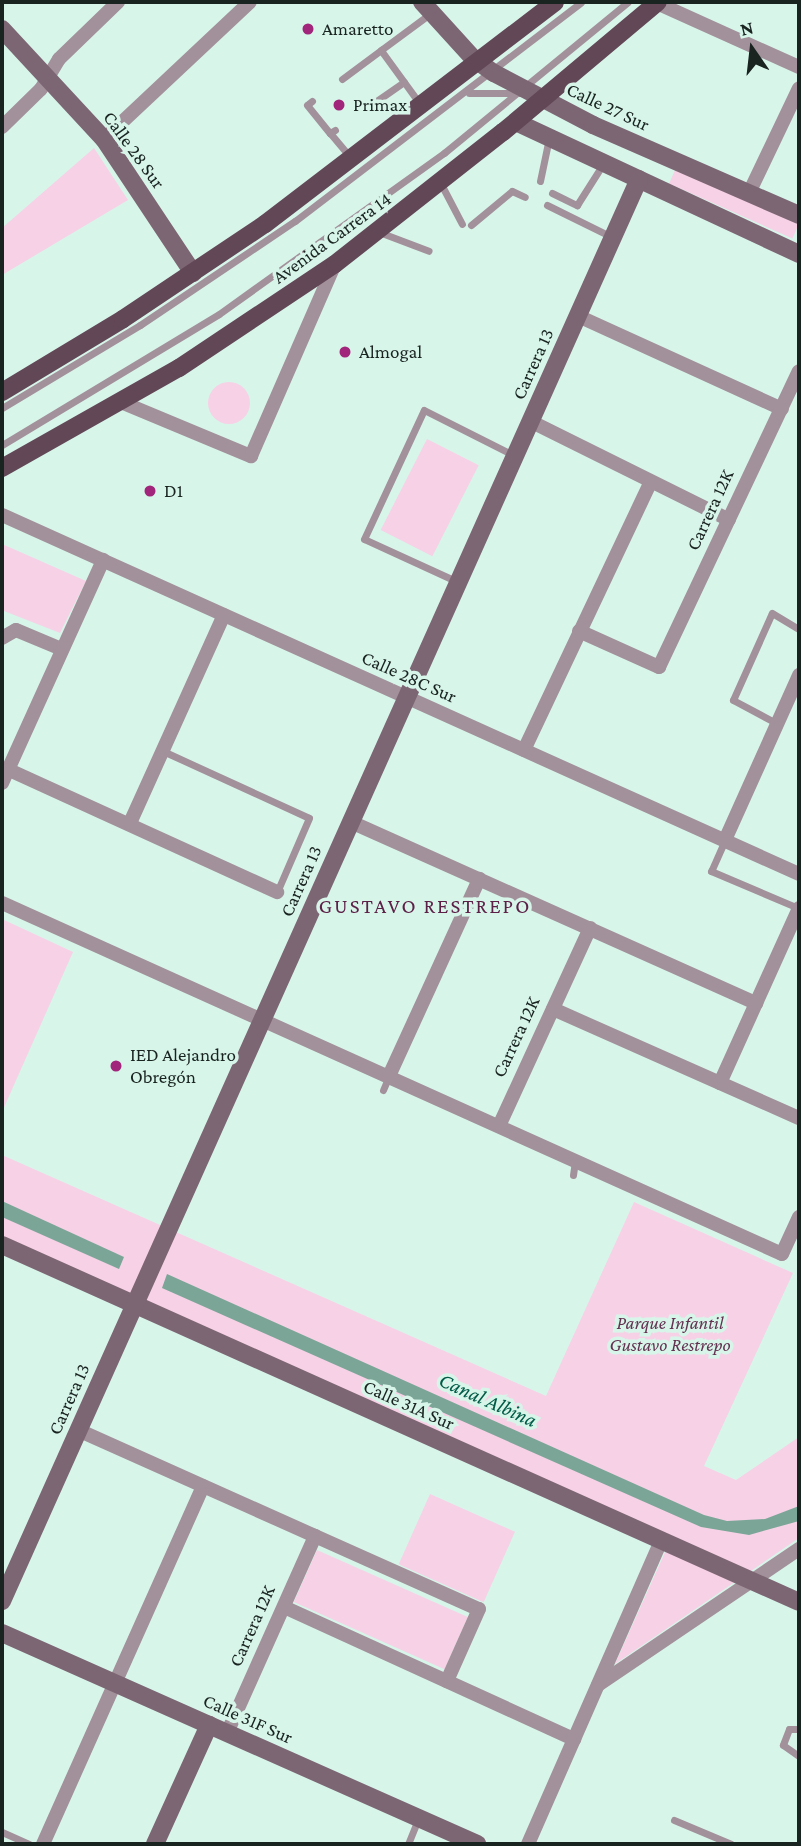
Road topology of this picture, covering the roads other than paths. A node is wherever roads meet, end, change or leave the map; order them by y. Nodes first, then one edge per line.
1 (118, 2) edge
2 (250, 2) edge
3 (555, 2) edge
4 (582, 2) edge
5 (628, 2) edge
6 (658, 2) edge
7 (427, 7) edge
8 (2, 29) edge
9 (380, 50) junction
10 (799, 67) edge
11 (486, 68) junction
12 (47, 78) junction
13 (342, 79) dead end
14 (404, 82) junction
15 (799, 88) edge
16 (521, 91) junction
17 (468, 93) junction
18 (542, 99) junction
19 (313, 101) dead end
20 (422, 107) junction
21 (365, 109) dead end
22 (516, 122) junction
23 (2, 127) edge
24 (549, 138) junction
25 (104, 139) junction
26 (353, 160) junction
27 (604, 163) junction
28 (639, 179) junction
29 (540, 181) dead end
30 (440, 182) junction
31 (552, 193) dead end
32 (749, 193) junction
33 (525, 197) dead end
34 (547, 205) dead end
35 (577, 205) junction
36 (799, 215) edge
37 (574, 216) junction
38 (462, 224) dead end
39 (471, 225) dead end
40 (378, 232) junction
41 (613, 237) junction
42 (429, 251) dead end
43 (799, 254) edge
44 (335, 264) junction
45 (193, 273) junction
46 (578, 316) junction
47 (799, 371) edge
48 (2, 392) edge
49 (121, 402) junction
50 (2, 408) edge
51 (782, 409) junction
52 (530, 421) junction
53 (2, 445) edge
54 (515, 456) junction
55 (2, 468) edge
56 (650, 483) junction
57 (2, 515) edge
58 (729, 520) junction
59 (103, 560) junction
60 (458, 583) junction
61 (224, 615) junction
62 (799, 629) edge
63 (579, 631) junction
64 (2, 638) edge
65 (60, 648) junction
66 (799, 676) edge
67 (407, 697) junction
68 (778, 724) junction
69 (524, 750) junction
70 (164, 752) junction
71 (4, 776) edge
72 (351, 822) junction
73 (130, 823) junction
74 (726, 840) junction
75 (799, 874) edge
76 (479, 879) junction
77 (277, 892) joint
78 (2, 903) edge
79 (799, 908) edge
80 (590, 928) junction
81 (757, 1003) junction
82 (553, 1009) junction
83 (262, 1019) junction
84 (389, 1076) junction
85 (720, 1083) junction
86 (383, 1090) dead end
87 (799, 1118) edge
88 (499, 1126) junction
89 (799, 1217) edge
90 (2, 1245) edge
91 (134, 1305) junction
92 (78, 1430) junction
93 (203, 1486) junction
94 (315, 1536) junction
95 (661, 1541) junction
96 (799, 1549) edge
97 (751, 1581) junction
98 (2, 1601) edge
99 (799, 1602) edge
100 (284, 1607) junction
101 (2, 1633) edge
102 (447, 1681) junction
103 (115, 1683) junction
104 (598, 1685) junction
105 (209, 1725) junction
106 (799, 1729) edge
107 (228, 1733) junction
108 (574, 1738) junction
109 (799, 1756) edge
110 (418, 1818) junction
111 (674, 1820) dead end
112 (2, 1832) edge
113 (29, 1844) edge
114 (43, 1844) edge
115 (155, 1844) edge
116 (408, 1844) edge
117 (477, 1844) edge
118 (528, 1844) edge
119 (731, 1844) edge

1 - 12 street
2 - 25 street
3 - 11 main road
4 - 11 lane
5 - 16 lane
6 - 10 street
6 - 18 main road, Avenida Carrera 14
7 - 9 lane
7 - 11 street, Calle 27 Sur
8 - 12 street, Calle 28 Sur
9 - 13 lane
9 - 14 lane
11 - 16 street, Calle 27 Sur
11 - 17 lane
11 - 20 main road
12 - 23 street
12 - 25 street, Calle 28 Sur
14 - 20 lane
14 - 21 lane
15 - 32 street
16 - 17 lane
16 - 18 street, Calle 27 Sur
16 - 53 lane
17 - 50 lane
18 - 22 main road, Avenida Carrera 14
18 - 32 street, Calle 27 Sur
19 - 26 lane
20 - 26 main road
22 - 24 street
22 - 30 main road, Avenida Carrera 14
24 - 27 street
24 - 29 lane
25 - 45 street, Calle 28 Sur
26 - 45 main road
27 - 28 street
27 - 35 lane
28 - 41 street, Carrera 13
28 - 43 street
30 - 38 lane
30 - 40 main road, Avenida Carrera 14
31 - 35 lane
32 - 36 street, Calle 27 Sur
33 - 39 lane
34 - 37 lane
35 - 37 lane
37 - 41 lane
40 - 42 lane
40 - 44 main road, Avenida Carrera 14
41 - 46 street, Carrera 13
44 - 49 main road, Avenida Carrera 14
44 - 49 street
45 - 48 main road
46 - 51 street
46 - 52 street, Carrera 13
47 - 51 street, Carrera 12K
49 - 55 main road, Avenida Carrera 14
51 - 58 street, Carrera 12K
52 - 54 street, Carrera 13
52 - 56 street
54 - 60 street, Carrera 13
54 - 60 lane
56 - 58 street
56 - 63 street
57 - 59 street, Calle 28C Sur
58 - 63 street, Carrera 12K
59 - 61 street, Calle 28C Sur
59 - 65 street
60 - 67 street, Carrera 13
61 - 67 street, Calle 28C Sur
61 - 70 street
62 - 68 lane
63 - 69 street
64 - 65 street
65 - 71 street
66 - 68 street
67 - 69 street, Calle 28C Sur
67 - 72 street, Carrera 13
68 - 74 street
69 - 74 street, Calle 28C Sur
70 - 73 street
70 - 77 lane
71 - 73 street
72 - 76 street
72 - 83 street, Carrera 13
73 - 77 street
74 - 75 street, Calle 28C Sur
74 - 79 lane
76 - 80 street
76 - 84 street
78 - 83 street
79 - 81 street
80 - 81 street
80 - 82 street, Carrera 12K
81 - 85 street
82 - 85 street
82 - 88 street, Carrera 12K
83 - 84 street
83 - 91 street, Carrera 13
84 - 86 lane
84 - 88 street
85 - 87 street
88 - 89 street
90 - 91 street, Calle 31A Sur
91 - 92 street, Carrera 13
91 - 95 street, Calle 31A Sur
92 - 93 street
92 - 98 street, Carrera 13
93 - 94 street
93 - 103 street
94 - 100 street, Carrera 12K
94 - 102 street
95 - 97 street, Calle 31A Sur
95 - 104 street
96 - 97 street
97 - 99 street, Calle 31A Sur
97 - 104 street
100 - 102 street
100 - 107 street, Carrera 12K
101 - 103 street, Calle 31F Sur
102 - 108 street
103 - 105 street, Calle 31F Sur
103 - 114 street
104 - 108 street
105 - 107 street, Calle 31F Sur
105 - 115 street
106 - 109 lane
107 - 110 street, Calle 31F Sur
108 - 118 street
110 - 116 lane
110 - 117 street, Calle 31F Sur
111 - 119 lane
112 - 113 lane

